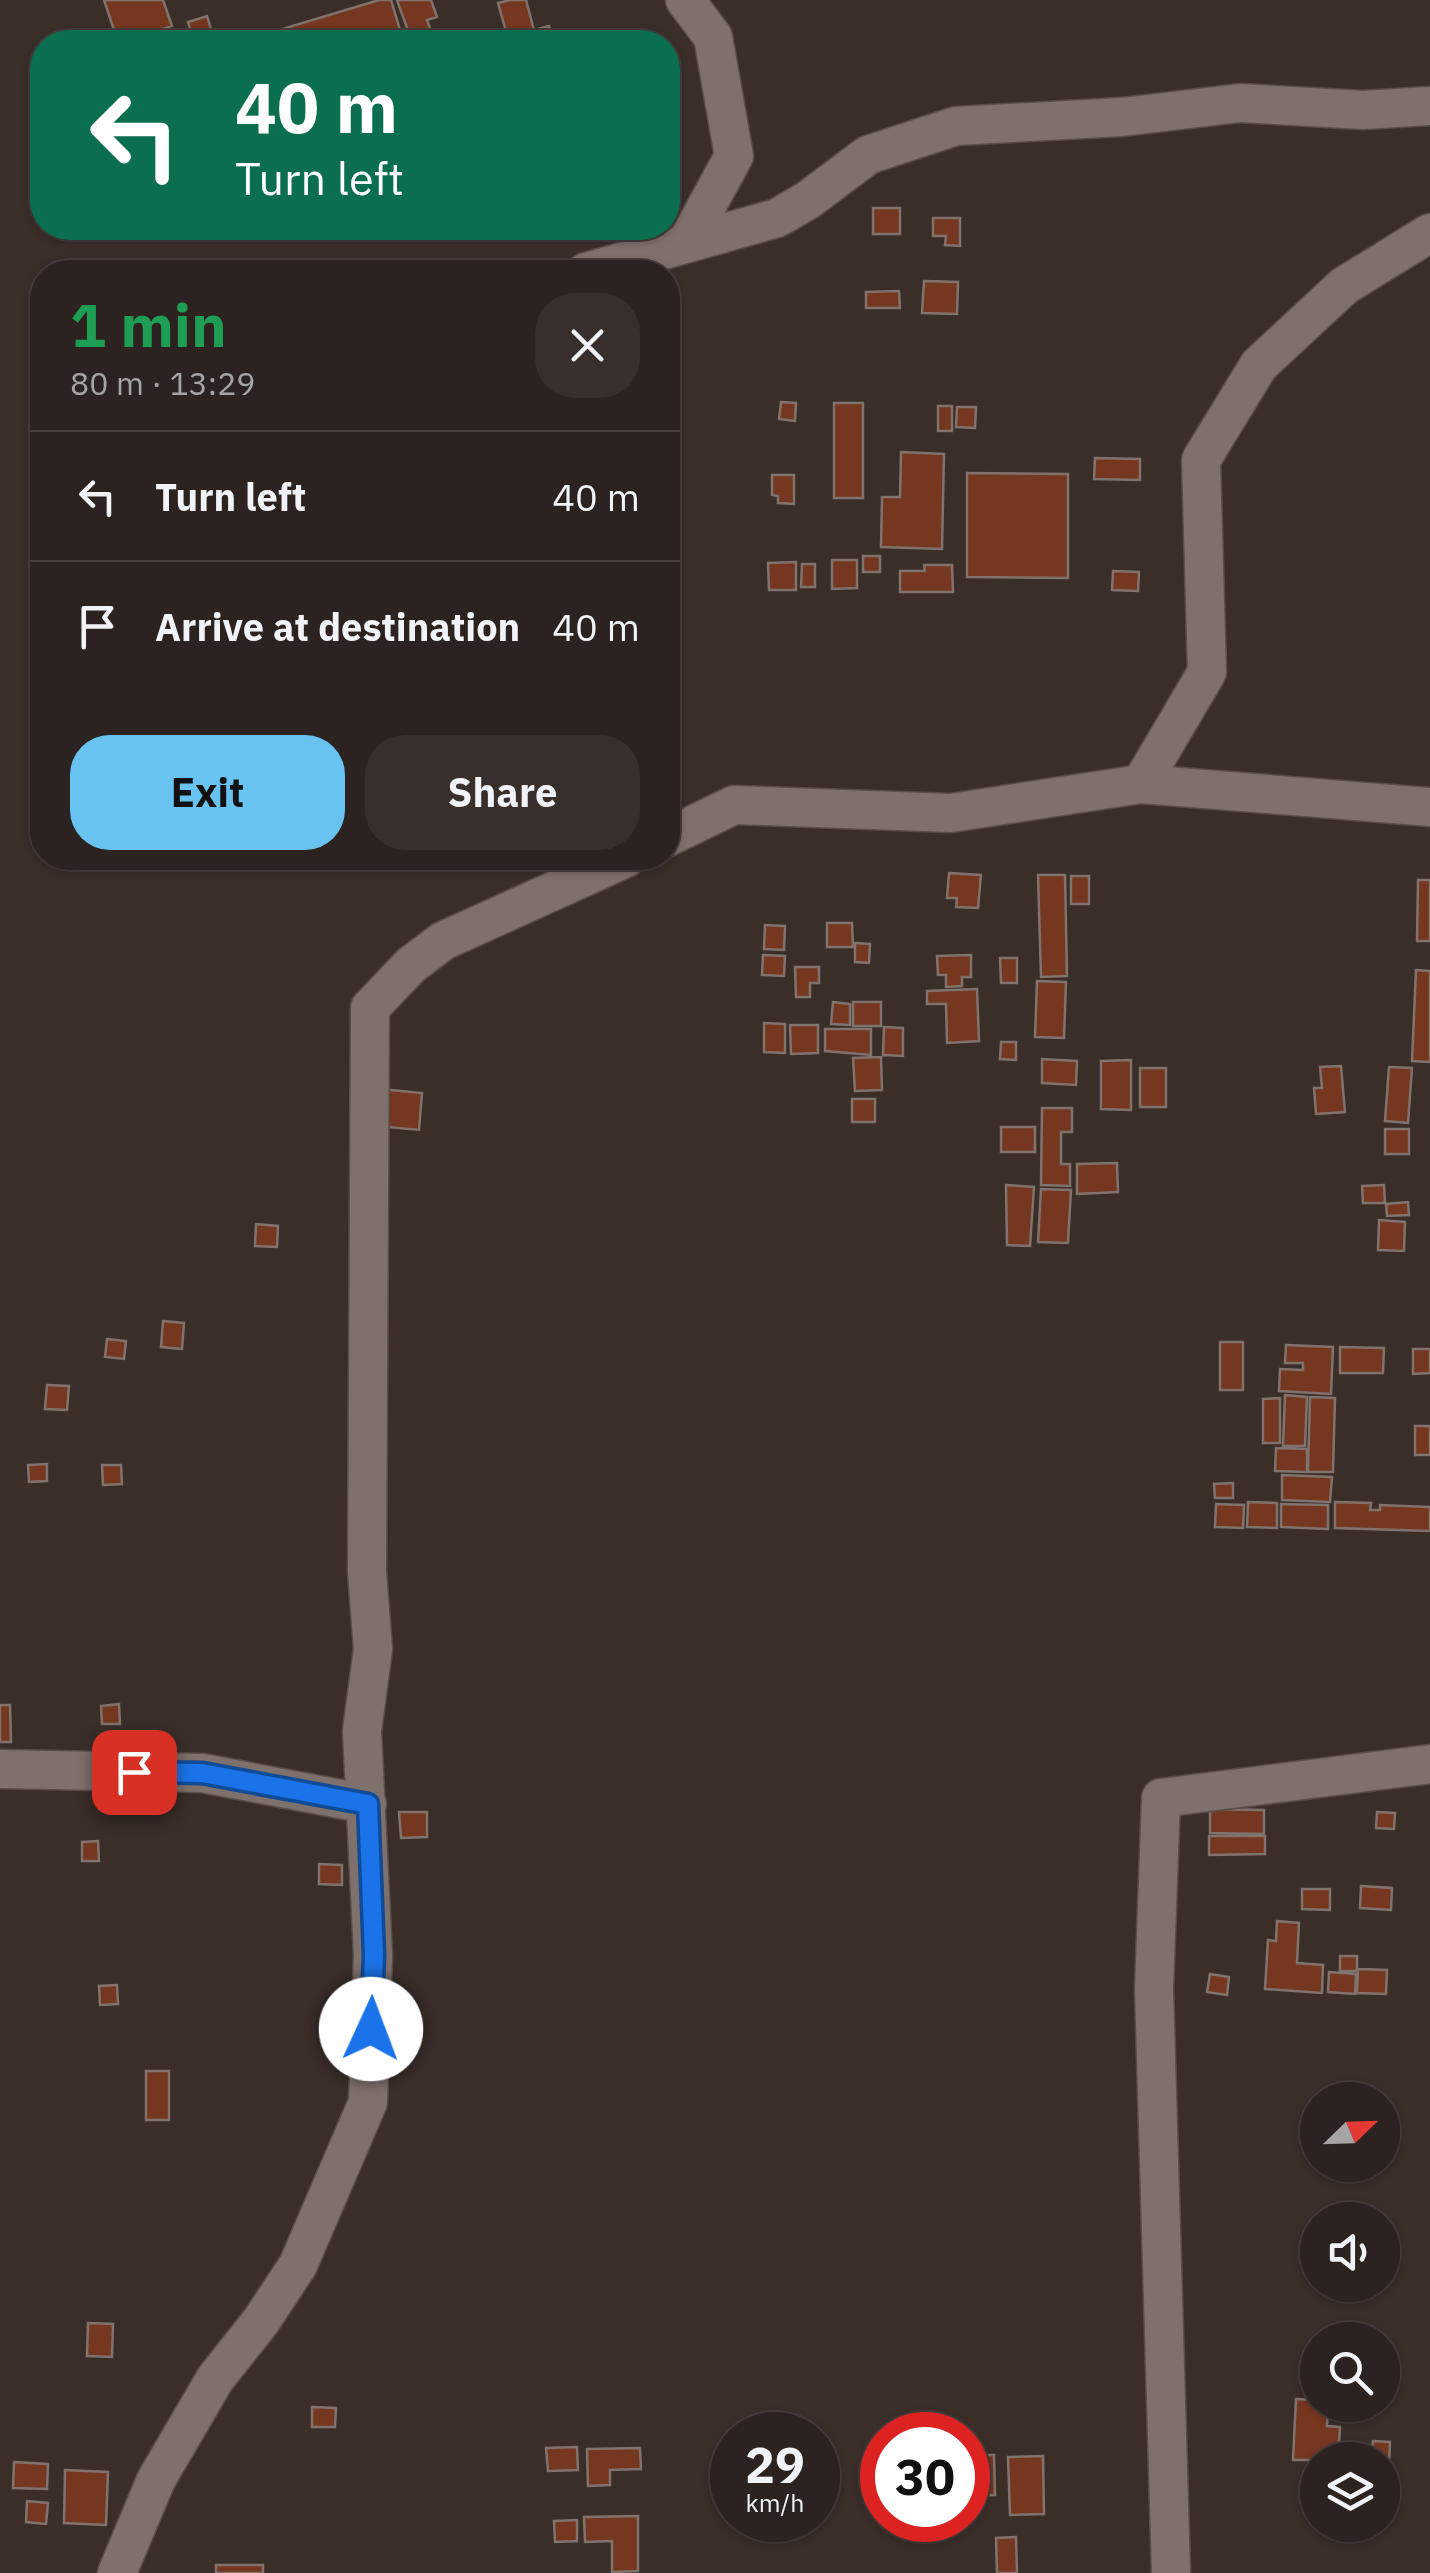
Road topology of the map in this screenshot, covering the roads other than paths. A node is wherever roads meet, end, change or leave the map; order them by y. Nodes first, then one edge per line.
1 (685, 0) edge
2 (1430, 106) edge
3 (1430, 233) edge
4 (688, 242) junction
5 (627, 260) edge
6 (1140, 784) junction
7 (1430, 806) edge
8 (680, 831) edge
9 (577, 870) edge
10 (553, 876) edge
11 (1430, 1764) edge
12 (0, 1769) edge
13 (368, 1804) junction
14 (118, 2573) edge
15 (1171, 2573) edge

1 - 4 street
2 - 4 street
3 - 6 street
4 - 5 street
6 - 7 street
6 - 8 street
9 - 10 street
10 - 13 street
11 - 15 street
12 - 13 street
13 - 14 street

